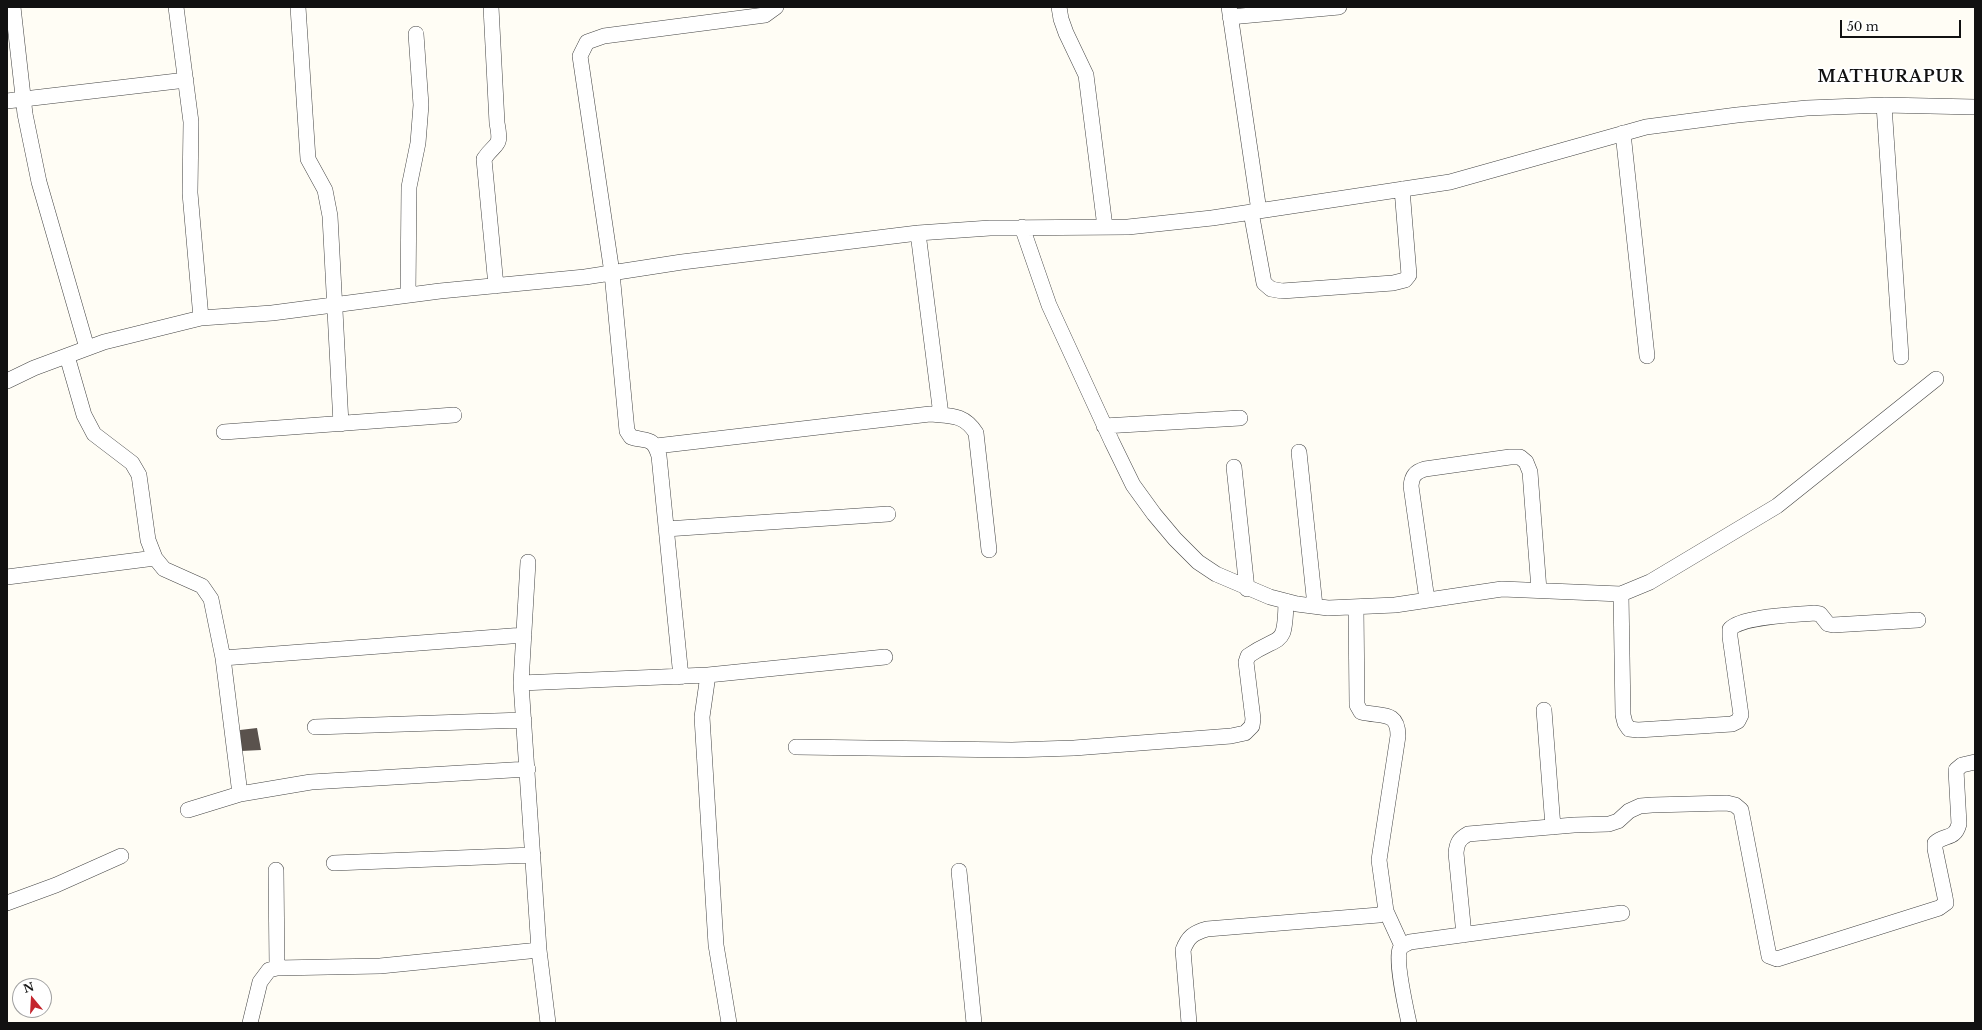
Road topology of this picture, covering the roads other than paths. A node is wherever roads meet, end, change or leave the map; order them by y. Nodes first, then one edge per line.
1 (13, 7) edge
2 (176, 7) edge
3 (298, 7) edge
4 (491, 7) edge
5 (776, 7) edge
6 (1059, 7) edge
7 (1339, 7) edge
8 (1229, 12) edge
9 (416, 34) dead end
10 (186, 80) junction
11 (23, 98) junction
12 (7, 101) edge
13 (1884, 105) junction
14 (1975, 106) edge
15 (1623, 133) junction
16 (1402, 189) junction
17 (1255, 212) junction
18 (1105, 227) junction
19 (1022, 228) junction
20 (918, 234) junction
21 (612, 273) junction
22 (496, 286) junction
23 (408, 295) junction
24 (334, 305) junction
25 (201, 318) junction
26 (87, 348) junction
27 (67, 356) junction
28 (1648, 356) dead end
29 (1901, 357) dead end
30 (1936, 379) dead end
31 (7, 381) edge
32 (454, 415) dead end
33 (941, 415) junction
34 (1240, 418) dead end
35 (341, 424) junction
36 (1104, 426) junction
37 (224, 432) dead end
38 (656, 446) junction
39 (1298, 452) dead end
40 (1234, 467) dead end
41 (888, 514) dead end
42 (666, 529) junction
43 (989, 550) dead end
44 (155, 558) junction
45 (528, 562) dead end
46 (7, 576) edge
47 (1247, 589) junction
48 (1540, 590) junction
49 (1621, 594) junction
50 (1427, 600) junction
51 (1286, 601) junction
52 (1315, 606) junction
53 (1356, 607) junction
54 (1918, 620) dead end
55 (524, 635) junction
56 (885, 657) dead end
57 (223, 658) junction
58 (708, 675) junction
59 (681, 677) junction
60 (521, 683) junction
61 (1544, 710) dead end
62 (524, 720) junction
63 (315, 727) dead end
64 (796, 747) dead end
65 (1975, 762) edge
66 (528, 769) junction
67 (240, 794) junction
68 (188, 810) dead end
69 (1552, 827) junction
70 (121, 856) dead end
71 (533, 856) junction
72 (334, 863) dead end
73 (276, 870) dead end
74 (959, 871) dead end
75 (7, 903) edge
76 (1386, 911) junction
77 (1622, 913) dead end
78 (1464, 935) junction
79 (1402, 946) junction
80 (539, 950) junction
81 (277, 968) junction
82 (250, 1023) edge
83 (548, 1023) edge
84 (729, 1023) edge
85 (974, 1023) edge
86 (1189, 1023) edge
87 (1409, 1023) edge

1 - 11 street
2 - 10 street
3 - 24 street
4 - 22 street
5 - 21 street
6 - 18 street
7 - 8 street
8 - 17 street
9 - 23 street
10 - 11 street
10 - 25 street
11 - 12 street
11 - 26 street
13 - 14 street
13 - 15 street
13 - 29 street
15 - 16 street
15 - 28 street
16 - 17 street
16 - 17 street
17 - 18 street
18 - 19 street
19 - 20 street
19 - 36 street
20 - 21 street
20 - 33 street
21 - 22 street
21 - 38 street
22 - 23 street
23 - 24 street
24 - 25 street
24 - 35 street
25 - 26 street
26 - 27 street
27 - 31 street
27 - 44 street
30 - 49 street
32 - 35 street
33 - 38 street
33 - 43 street
34 - 36 street
35 - 37 street
36 - 47 street
38 - 42 street
39 - 52 street
40 - 47 street
41 - 42 street
42 - 59 street
44 - 46 street
44 - 57 street
45 - 55 street
47 - 51 street
48 - 49 street
48 - 50 street
48 - 50 street
49 - 54 street
50 - 53 street
51 - 52 street
51 - 64 street
52 - 53 street
53 - 76 street
55 - 57 street
55 - 60 street
56 - 58 street
57 - 67 street
58 - 59 street
58 - 84 street
59 - 60 street
60 - 62 street
61 - 69 street
62 - 63 street
62 - 66 street
65 - 69 street
66 - 67 street
66 - 71 street
67 - 68 street
69 - 78 street
70 - 75 street
71 - 72 street
71 - 80 street
73 - 81 street
74 - 85 street
76 - 79 street
76 - 86 street
77 - 78 street
78 - 79 street
79 - 87 street
80 - 81 street
80 - 83 street
81 - 82 street

